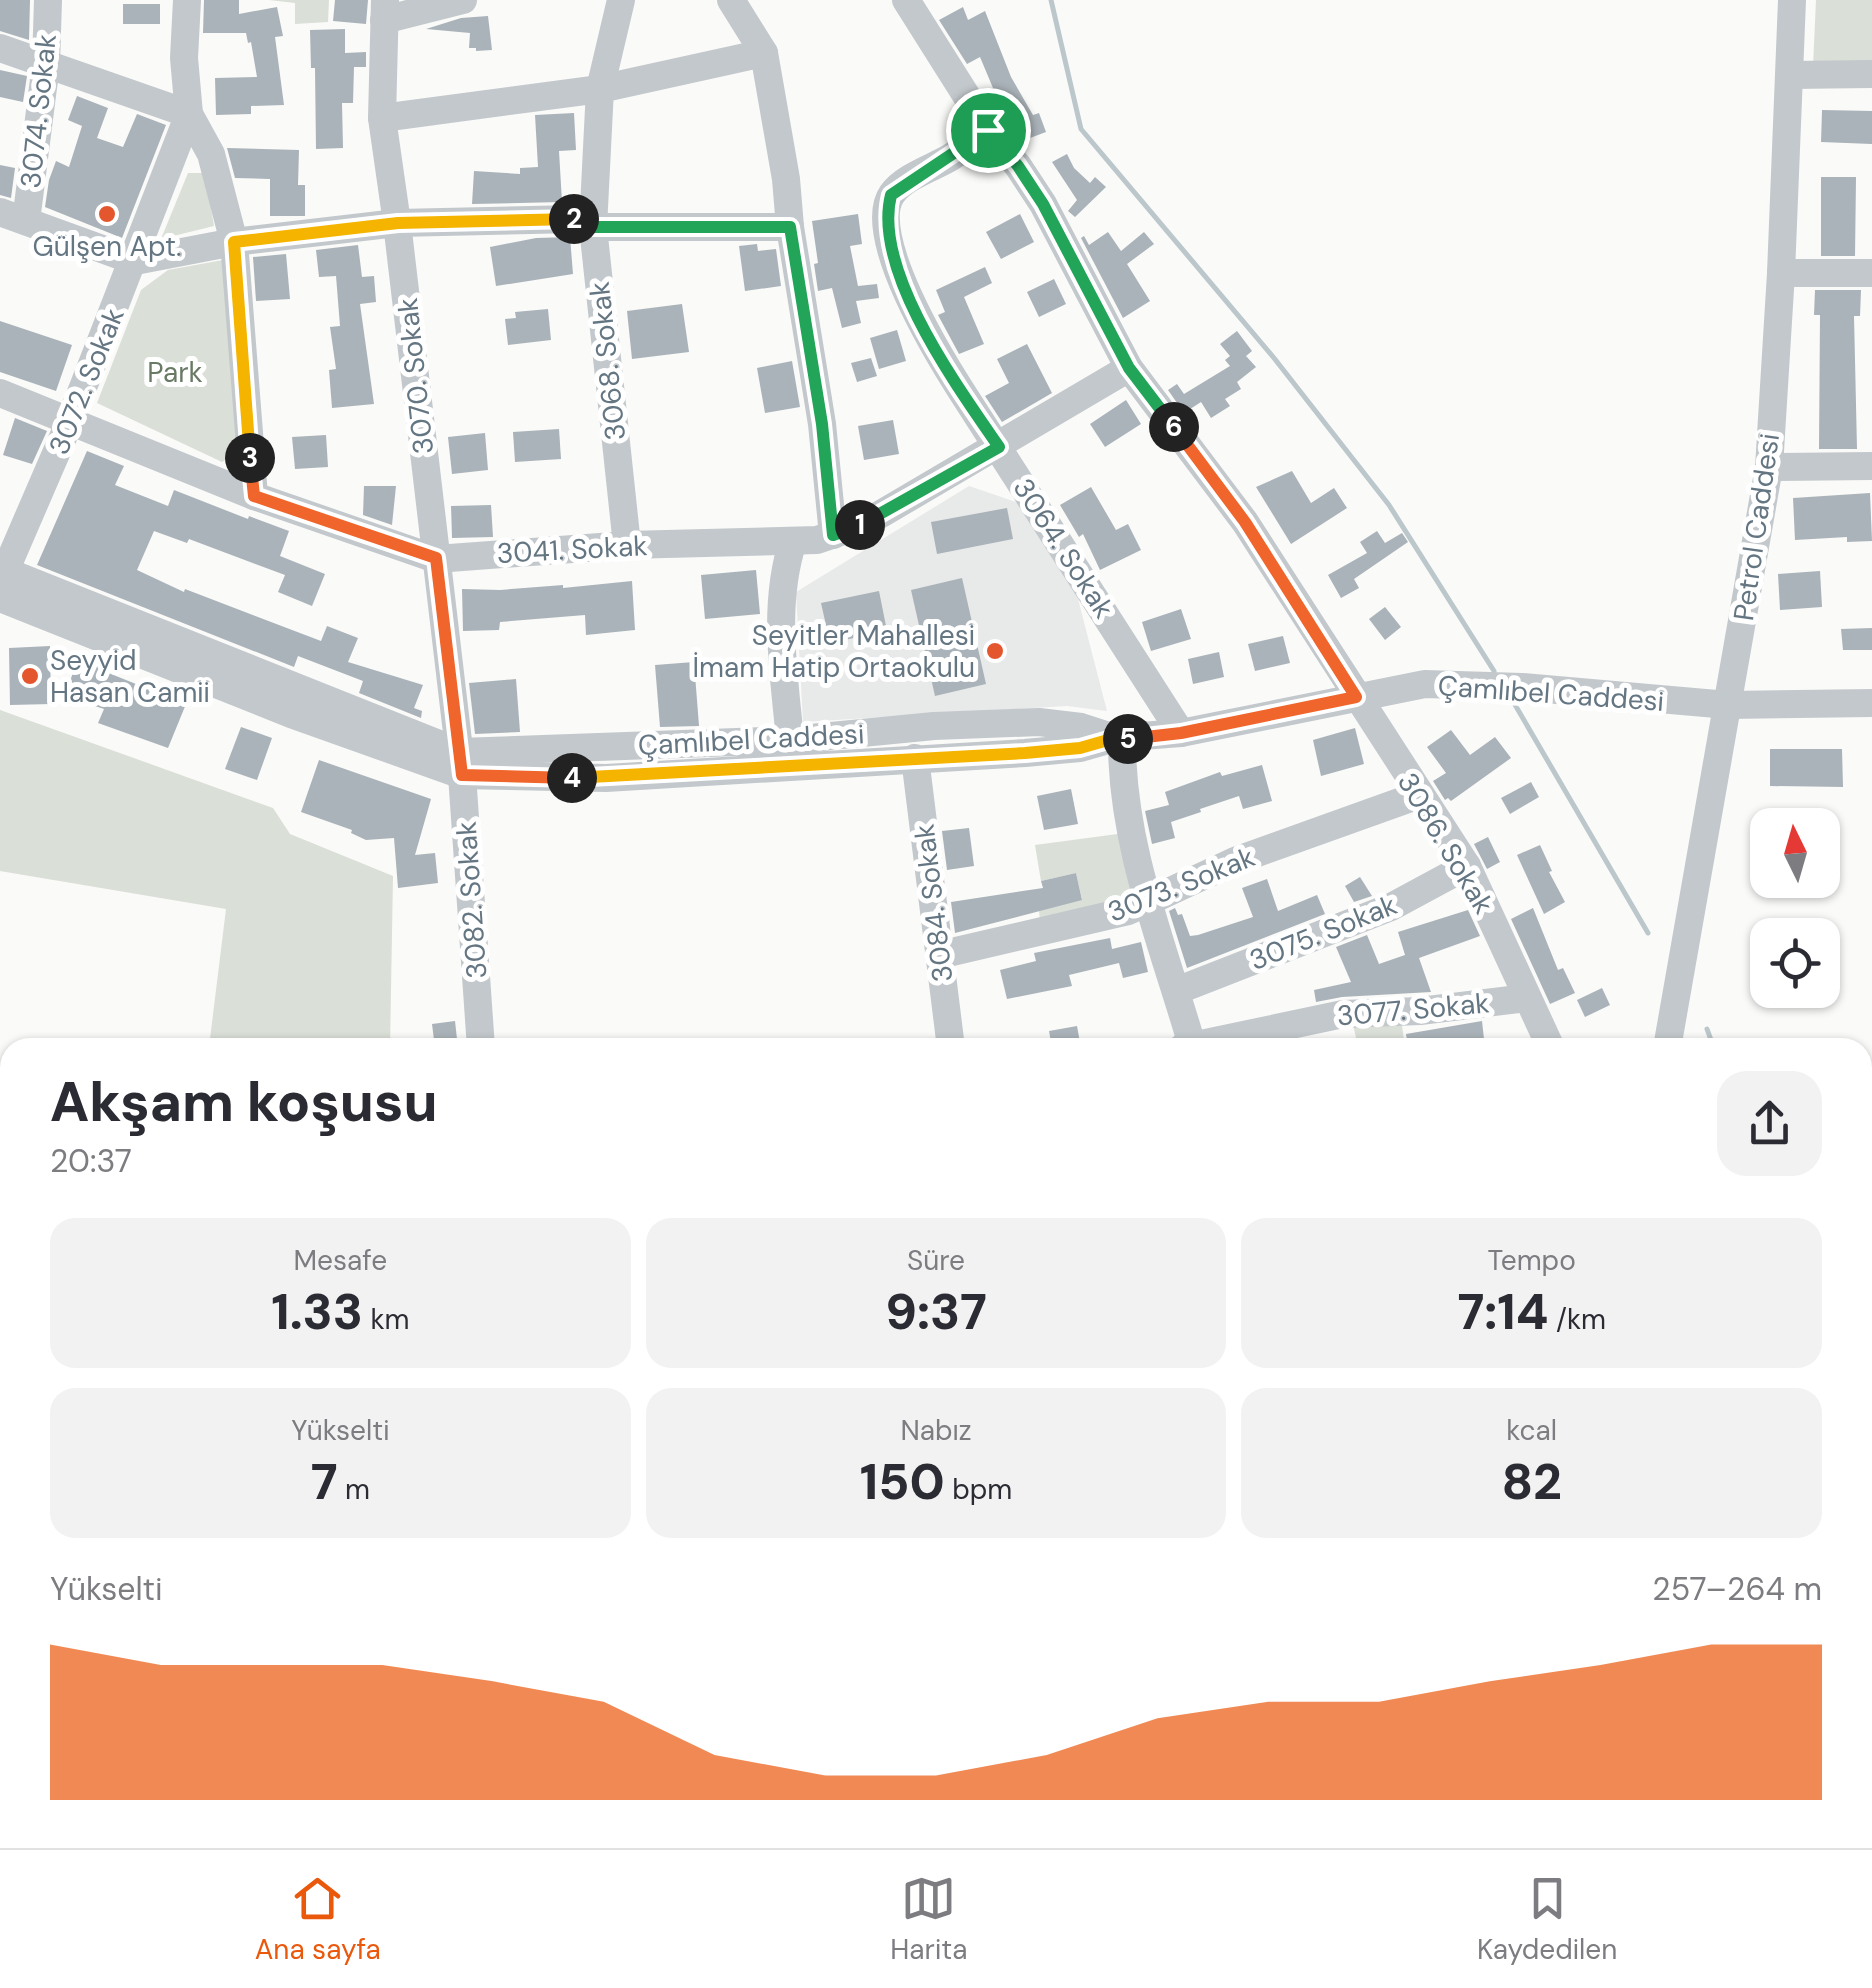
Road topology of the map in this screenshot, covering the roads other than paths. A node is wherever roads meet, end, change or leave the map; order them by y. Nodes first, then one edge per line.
1 (48, 0) edge
2 (187, 0) edge
3 (463, 0) edge
4 (621, 0) edge
5 (731, 0) edge
6 (906, 0) edge
7 (1792, 0) edge
8 (385, 10) edge
9 (0, 48) edge
10 (764, 52) junction
11 (46, 64) junction
12 (1872, 74) edge
13 (1790, 75) junction
14 (600, 89) junction
15 (190, 114) junction
16 (382, 118) junction
17 (988, 130) junction
18 (13, 216) edge
19 (398, 223) junction
20 (593, 227) junction
21 (790, 227) junction
22 (234, 242) junction
23 (135, 261) junction
24 (1781, 273) junction
25 (1872, 273) edge
26 (1129, 368) junction
27 (0, 392) edge
28 (70, 421) junction
29 (999, 447) junction
30 (1769, 466) junction
31 (1872, 466) edge
32 (254, 496) junction
33 (833, 535) junction
34 (793, 541) junction
35 (627, 545) junction
36 (436, 558) junction
37 (2, 580) edge
38 (1356, 697) junction
39 (1872, 703) edge
40 (1728, 704) junction
41 (1181, 733) junction
42 (1119, 739) junction
43 (790, 740) junction
44 (916, 758) junction
45 (460, 764) junction
46 (1419, 796) junction
47 (1466, 866) junction
48 (1148, 903) junction
49 (938, 955) junction
50 (1176, 992) junction
51 (1528, 998) junction
52 (480, 1038) edge
53 (950, 1038) edge
54 (1185, 1038) edge
55 (1226, 1038) edge
56 (1546, 1038) edge
57 (1669, 1038) edge

1 - 11 street, 3074. Sokak
2 - 15 street, 3072. Sokak
3 - 8 street
4 - 14 street, 3068. Sokak
5 - 10 street
6 - 17 street, 3086. Sokak
7 - 13 street, Petrol Caddesi
8 - 16 street, 3070. Sokak
9 - 11 street
10 - 14 street
10 - 21 street
11 - 15 street
11 - 18 street, 3074. Sokak
12 - 13 street
13 - 24 street, Petrol Caddesi
14 - 16 street
14 - 20 street, 3068. Sokak
15 - 22 street
15 - 23 street, 3072. Sokak
16 - 19 street, 3070. Sokak
17 - 26 street, 3086. Sokak
17 - 29 street, 3064. Sokak
18 - 23 street
19 - 20 street
19 - 22 street
19 - 36 street, 3070. Sokak
20 - 21 street
20 - 35 street, 3068. Sokak
21 - 33 street
22 - 23 street
22 - 32 street
23 - 28 street, 3072. Sokak
24 - 25 street
24 - 30 street, Petrol Caddesi
26 - 29 street, 3041. Sokak
26 - 38 street, 3086. Sokak
27 - 28 street, 3041. Sokak
28 - 32 street, 3041. Sokak
28 - 37 street, 3072. Sokak
29 - 33 street, 3041. Sokak
29 - 41 street, 3064. Sokak
30 - 31 street
30 - 40 street, Petrol Caddesi
32 - 36 street, 3041. Sokak
33 - 34 street, 3041. Sokak
34 - 35 street, 3041. Sokak
34 - 43 street
35 - 36 street, 3041. Sokak
36 - 45 street, 3070. Sokak
37 - 45 street, Çamlıbel Caddesi
38 - 40 street, Çamlıbel Caddesi
38 - 41 street, Çamlıbel Caddesi
38 - 46 street, 3086. Sokak
39 - 40 street, Çamlıbel Caddesi
40 - 57 street, Petrol Caddesi
41 - 42 street, Çamlıbel Caddesi
42 - 43 street, Çamlıbel Caddesi
42 - 44 street, Çamlıbel Caddesi
42 - 48 street
43 - 45 street, Çamlıbel Caddesi
44 - 45 street, Çamlıbel Caddesi
44 - 49 street, 3084. Sokak
45 - 52 street, 3082. Sokak
46 - 47 street, 3086. Sokak
46 - 48 street, 3073. Sokak
47 - 50 street, 3075. Sokak
47 - 51 street, 3086. Sokak
48 - 49 street, 3073. Sokak
48 - 50 street
49 - 53 street, 3084. Sokak
50 - 54 street
51 - 55 street, 3077. Sokak
51 - 56 street, 3086. Sokak

